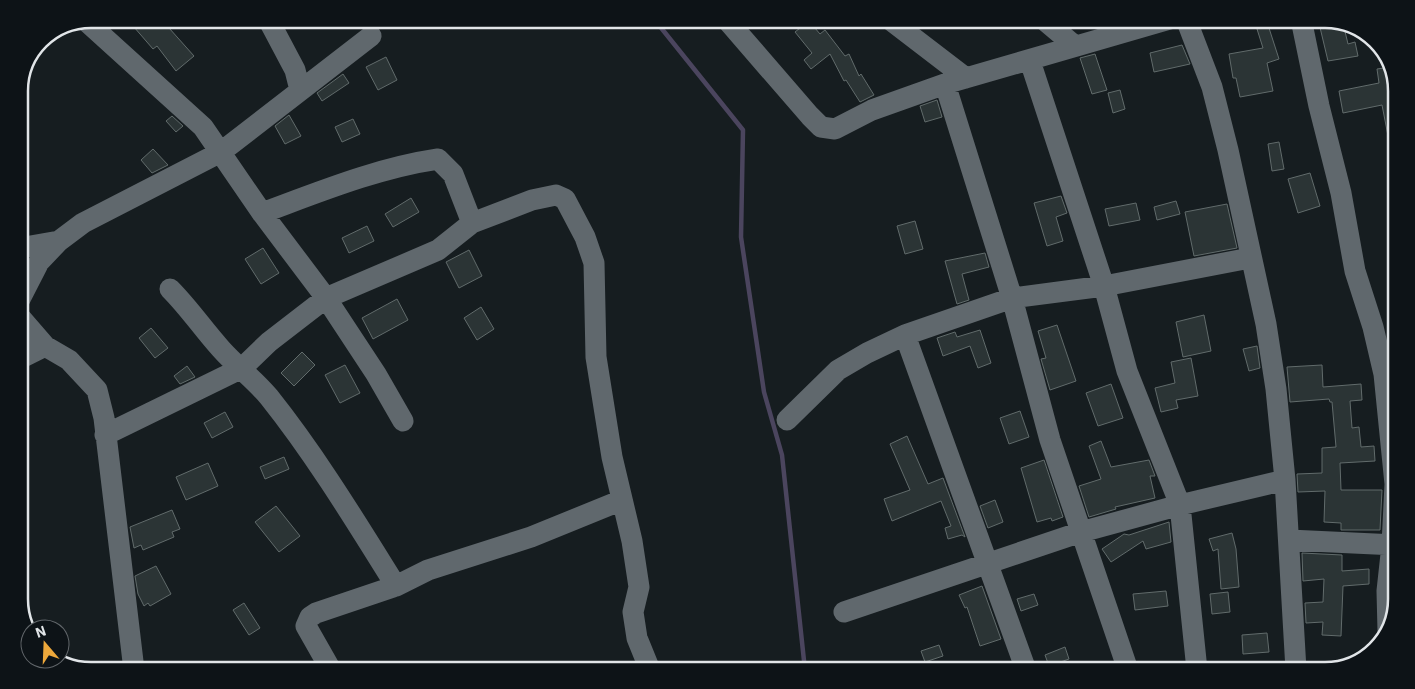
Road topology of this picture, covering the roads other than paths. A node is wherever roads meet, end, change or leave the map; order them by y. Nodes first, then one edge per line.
1 (92, 27) edge
2 (272, 27) edge
3 (733, 27) edge
4 (899, 27) edge
5 (1052, 27) edge
6 (1142, 27) edge
7 (1189, 27) edge
8 (1303, 27) edge
9 (371, 36) dead end
10 (1075, 46) junction
11 (1030, 61) junction
12 (966, 78) junction
13 (945, 84) junction
14 (300, 90) junction
15 (221, 152) junction
16 (262, 214) junction
17 (472, 223) junction
18 (59, 241) junction
19 (28, 246) edge
20 (1250, 258) junction
21 (28, 283) edge
22 (1104, 286) junction
23 (170, 289) dead end
24 (326, 298) junction
25 (1012, 298) junction
26 (28, 326) edge
27 (905, 336) junction
28 (45, 346) junction
29 (28, 354) edge
30 (242, 368) junction
31 (1388, 410) edge
32 (787, 420) dead end
33 (403, 421) dead end
34 (105, 435) junction
35 (1285, 480) junction
36 (622, 500) junction
37 (1180, 505) junction
38 (1081, 532) junction
39 (1289, 540) junction
40 (1388, 545) edge
41 (987, 564) junction
42 (396, 586) junction
43 (844, 612) dead end
44 (133, 662) edge
45 (326, 662) edge
46 (647, 662) edge
47 (1023, 662) edge
48 (1125, 662) edge
49 (1196, 662) edge
50 (1296, 662) edge

1 - 15 street
2 - 14 street
3 - 13 street
4 - 12 street
5 - 10 street
6 - 10 street
7 - 20 street
8 - 31 street
9 - 14 street
10 - 11 street
11 - 12 street
11 - 22 street
12 - 13 street
13 - 25 street
14 - 15 street
15 - 16 street
15 - 18 street
16 - 17 street
16 - 24 street
17 - 24 street
17 - 36 street
18 - 19 street
18 - 21 street
20 - 22 street
20 - 35 street
22 - 25 street
22 - 37 street
23 - 30 street
24 - 30 street
24 - 33 street
25 - 27 street
25 - 38 street
26 - 28 street
27 - 32 street
27 - 41 street
28 - 29 street
28 - 34 street
30 - 34 street
30 - 42 street
34 - 44 street
35 - 37 street
35 - 39 street
36 - 42 street
36 - 46 street
37 - 38 street
37 - 49 street
38 - 41 street
38 - 48 street
39 - 40 street
39 - 50 street
41 - 43 street
41 - 47 street
42 - 45 street

